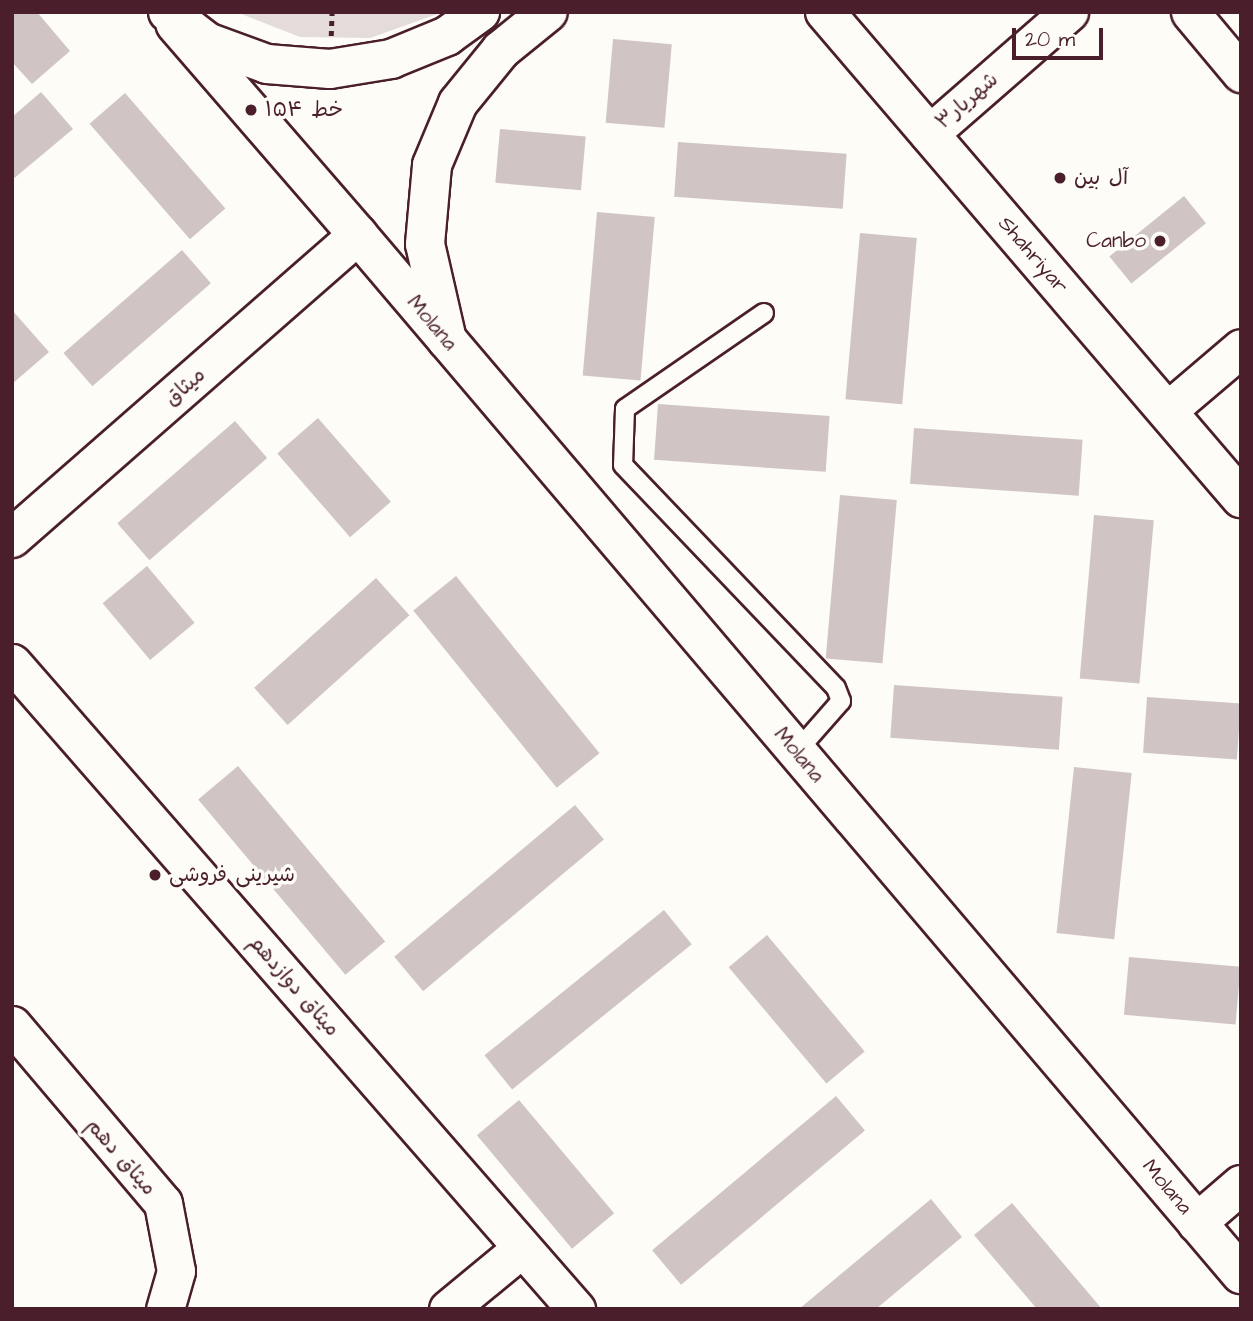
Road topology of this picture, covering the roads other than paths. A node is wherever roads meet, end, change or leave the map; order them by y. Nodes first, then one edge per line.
1 (166, 12) edge
2 (480, 12) edge
3 (548, 12) edge
4 (1069, 12) edge
5 (1190, 12) edge
6 (823, 15) edge
7 (1241, 73) edge
8 (929, 134) junction
9 (358, 235) junction
10 (764, 313) dead end
11 (447, 340) junction
12 (1241, 348) edge
13 (1167, 411) junction
14 (1241, 498) edge
15 (12, 538) edge
16 (12, 663) edge
17 (796, 751) junction
18 (12, 1026) edge
19 (1241, 1185) edge
20 (1198, 1223) junction
21 (522, 1248) junction
22 (1241, 1274) edge
23 (165, 1309) edge
24 (449, 1309) edge
25 (576, 1309) edge

1 - 2 main road
1 - 9 main road, Molana
3 - 11 main road
4 - 8 street, شهریار۳
5 - 7 street
6 - 8 main road, Shahriyar
8 - 13 main road, Shahriyar
9 - 11 main road, Molana
9 - 15 main road, میثاق
10 - 17 lane
11 - 17 main road, Molana
12 - 13 street
13 - 14 main road, Shahriyar
16 - 21 street, میثاق دوازدهم
17 - 20 main road, Molana
18 - 23 street, میثاق دهم
19 - 20 main road
20 - 22 main road, Molana
21 - 24 street
21 - 25 street, میثاق دوازدهم

